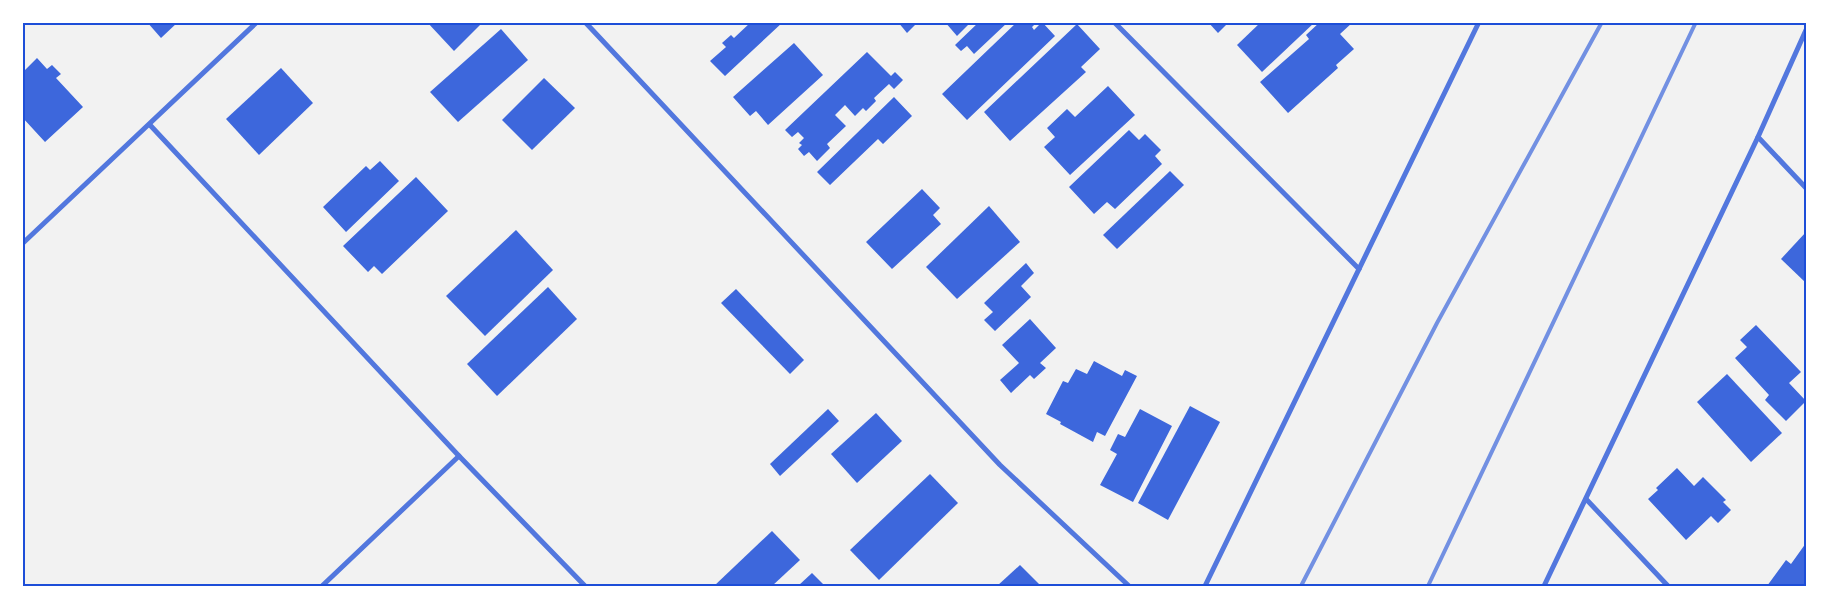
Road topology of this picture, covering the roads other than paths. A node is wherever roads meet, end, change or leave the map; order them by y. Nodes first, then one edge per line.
1 (257, 22) edge
2 (585, 22) edge
3 (1114, 22) edge
4 (1479, 22) edge
5 (1806, 30) edge
6 (150, 125) junction
7 (1758, 137) junction
8 (1806, 188) edge
9 (22, 244) edge
10 (1359, 268) junction
11 (459, 456) junction
12 (1586, 499) junction
13 (322, 586) edge
14 (585, 586) edge
15 (1129, 586) edge
16 (1205, 586) edge
17 (1544, 586) edge
18 (1668, 586) edge

1 - 6 street
2 - 15 street
3 - 10 street
4 - 10 street
5 - 7 street
6 - 9 street
6 - 11 street
7 - 8 street
7 - 12 street
10 - 16 street
11 - 13 street
11 - 14 street
12 - 17 street
12 - 18 street

